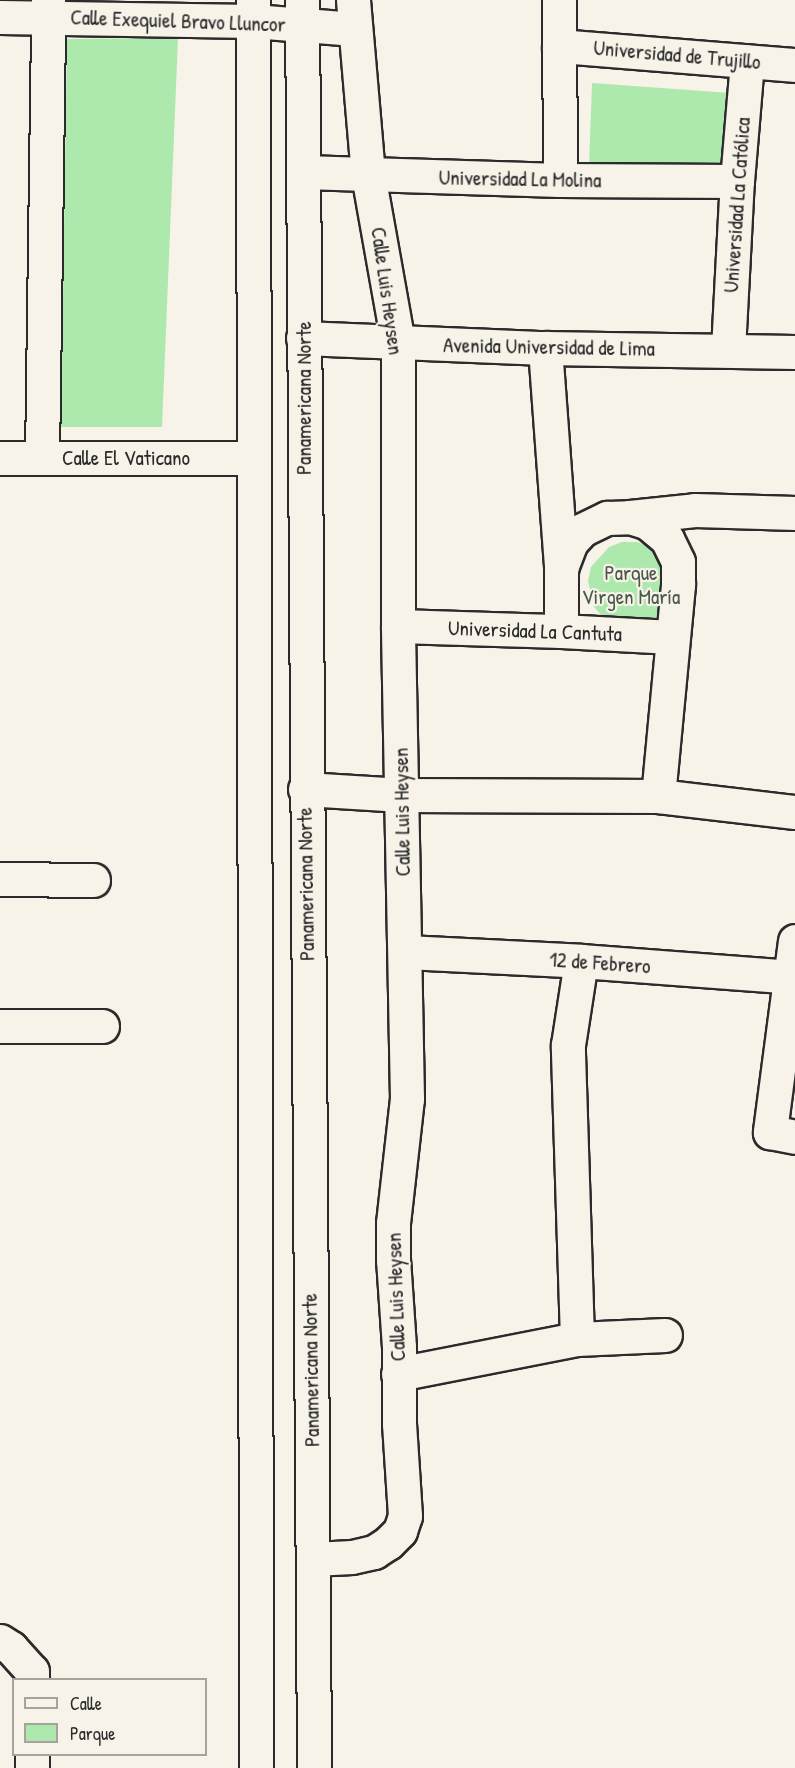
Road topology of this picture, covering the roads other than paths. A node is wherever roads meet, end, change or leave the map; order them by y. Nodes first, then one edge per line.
1 (559, 0) edge
2 (47, 9) edge
3 (253, 10) edge
4 (302, 13) edge
5 (354, 15) edge
6 (0, 17) edge
7 (560, 46) junction
8 (747, 61) junction
9 (795, 65) edge
10 (303, 172) junction
11 (368, 175) junction
12 (560, 180) junction
13 (737, 182) junction
14 (303, 338) junction
15 (398, 343) junction
16 (545, 348) junction
17 (728, 350) junction
18 (795, 352) edge
19 (0, 458) edge
20 (42, 458) junction
21 (252, 458) junction
22 (795, 513) edge
23 (630, 517) junction
24 (561, 568) junction
25 (398, 626) junction
26 (561, 631) junction
27 (672, 638) junction
28 (305, 789) junction
29 (402, 795) junction
30 (658, 796) junction
31 (795, 813) edge
32 (0, 879) edge
33 (93, 880) dead end
34 (795, 941) edge
35 (406, 952) junction
36 (581, 961) junction
37 (793, 976) edge
38 (0, 1026) edge
39 (102, 1026) dead end
40 (782, 1134) edge
41 (666, 1335) dead end
42 (576, 1339) junction
43 (398, 1374) junction
44 (313, 1559) junction
45 (0, 1641) edge
46 (32, 1678) edge
47 (256, 1768) edge
48 (314, 1768) edge

1 - 7 main road
2 - 3 main road, Calle Exequiel Bravo Lluncor
2 - 6 main road, Calle Exequiel Bravo Lluncor
2 - 20 main road
3 - 4 main road, Calle Exequiel Bravo Lluncor
3 - 21 main road
4 - 5 main road, Calle Exequiel Bravo Lluncor
4 - 10 main road, Panamericana Norte
5 - 11 main road, Calle Luis Heysen
7 - 8 main road, Universidad de Trujillo
7 - 12 main road
8 - 9 main road, Universidad de Trujillo
8 - 13 main road, Universidad La Católica
10 - 11 main road, Universidad La Molina
10 - 14 main road, Panamericana Norte
11 - 12 main road, Universidad La Molina
11 - 15 main road, Calle Luis Heysen
12 - 13 main road, Universidad La Molina
13 - 17 main road, Universidad La Católica
14 - 15 main road, Avenida Universidad de Lima
14 - 28 main road, Panamericana Norte
15 - 16 main road, Avenida Universidad de Lima
15 - 25 main road, Calle Luis Heysen
16 - 17 main road, Avenida Universidad de Lima
16 - 24 main road
17 - 18 main road, Avenida Universidad de Lima
19 - 20 main road, Calle El Vaticano
20 - 21 main road, Calle El Vaticano
21 - 47 main road
22 - 23 main road
23 - 24 main road
23 - 27 main road
24 - 26 main road
25 - 26 main road, Universidad La Cantuta
25 - 29 main road, Calle Luis Heysen
26 - 27 main road, Universidad La Cantuta
27 - 30 main road
28 - 29 main road
28 - 44 main road, Panamericana Norte
29 - 30 main road
29 - 35 main road, Calle Luis Heysen
30 - 31 main road
32 - 33 main road
34 - 37 main road
35 - 36 main road, 12 de Febrero
35 - 43 main road, Calle Luis Heysen
36 - 37 main road, 12 de Febrero
36 - 42 main road
37 - 40 main road
38 - 39 main road
41 - 42 main road
42 - 43 main road
43 - 44 main road, Calle Luis Heysen
44 - 48 main road, Panamericana Norte
45 - 46 main road

